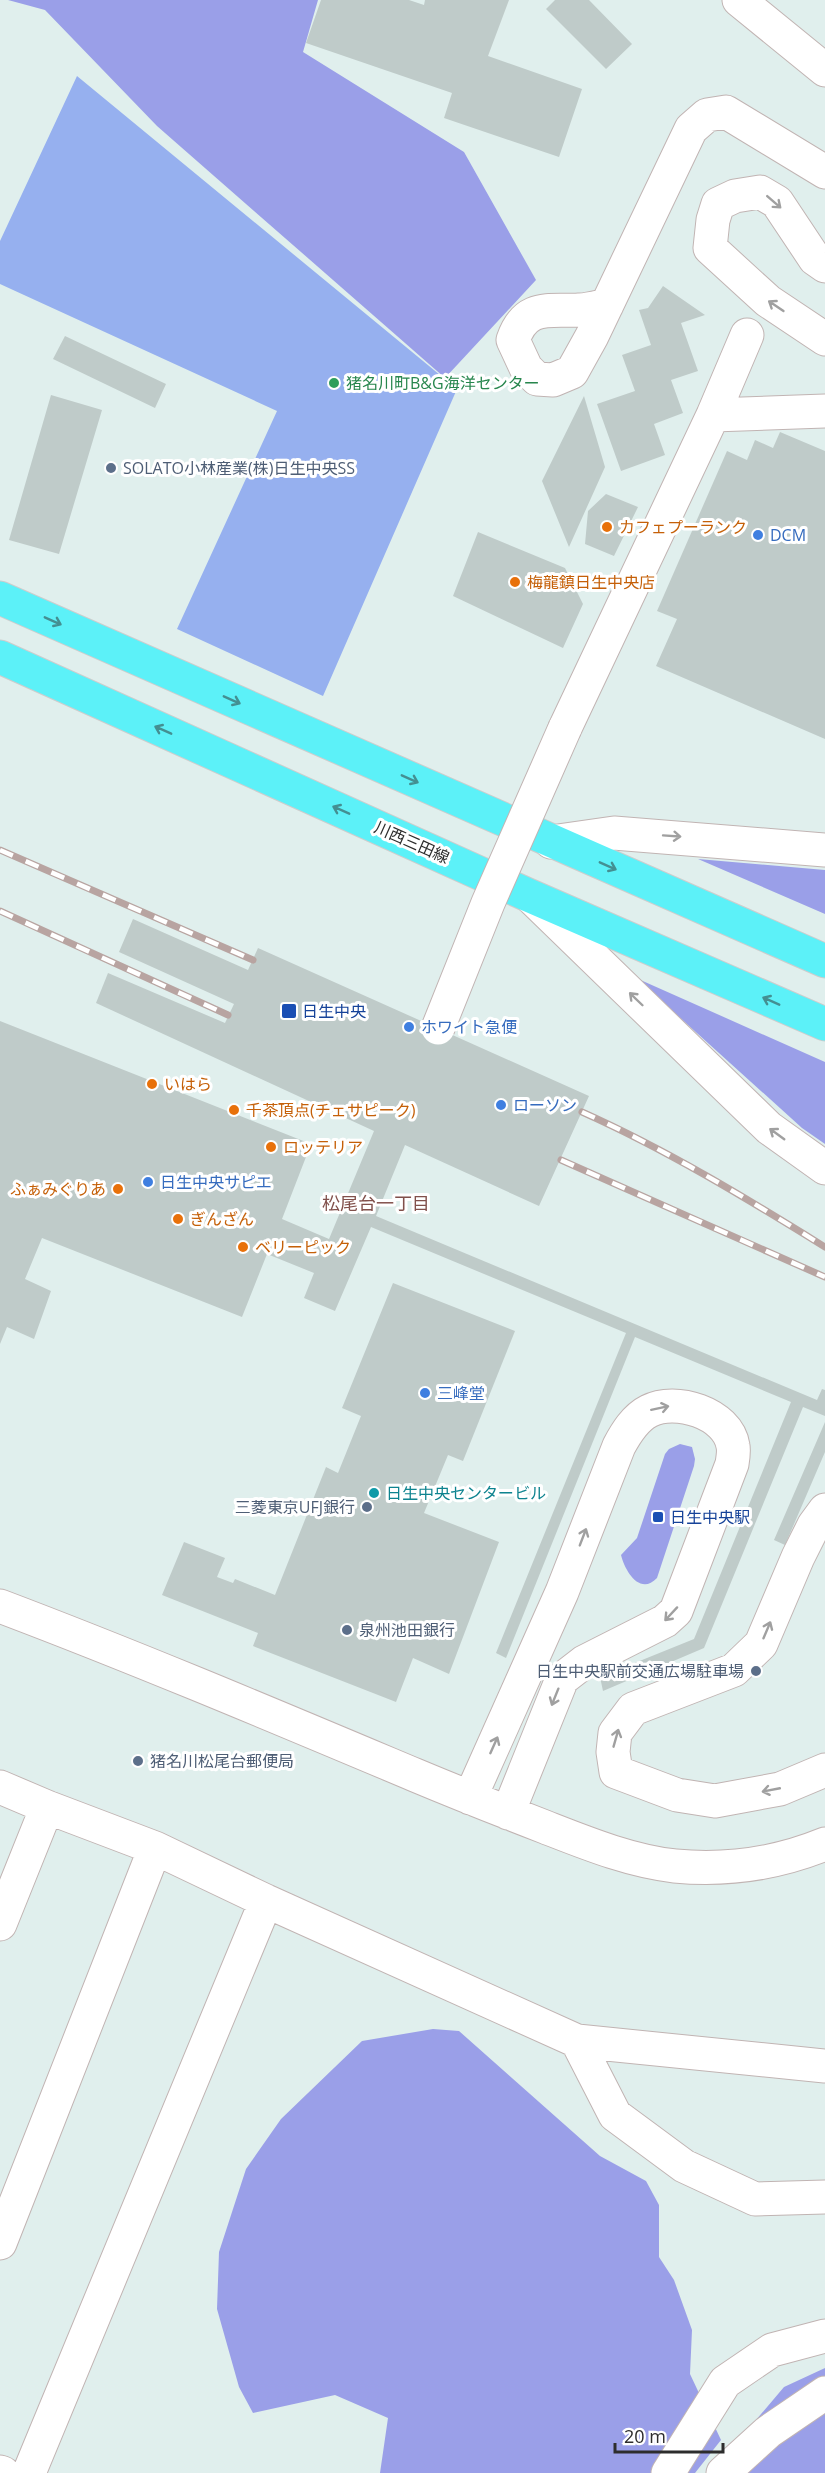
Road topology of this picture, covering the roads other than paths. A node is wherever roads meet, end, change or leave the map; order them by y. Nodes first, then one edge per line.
1 (739, 0) edge
2 (825, 70) edge
3 (825, 172) edge
4 (825, 266) edge
5 (607, 305) dead end
6 (747, 335) dead end
7 (825, 339) edge
8 (825, 411) edge
9 (713, 415) junction
10 (0, 598) edge
11 (0, 657) edge
12 (551, 842) junction
13 (825, 850) edge
14 (528, 894) junction
15 (825, 961) edge
16 (825, 1024) edge
17 (438, 1028) dead end
18 (825, 1168) edge
19 (825, 1510) edge
20 (0, 1606) edge
21 (825, 1770) edge
22 (0, 1787) edge
23 (470, 1798) junction
24 (47, 1808) junction
25 (508, 1813) junction
26 (825, 1844) edge
27 (155, 1848) junction
28 (266, 1901) junction
29 (0, 1924) edge
30 (578, 2041) junction
31 (825, 2066) edge
32 (825, 2197) edge
33 (0, 2243) edge
34 (825, 2336) edge
35 (825, 2393) edge
36 (29, 2473) edge
37 (668, 2473) edge
38 (723, 2473) edge

1 - 2 street
3 - 5 street
7 -> 4 street
6 - 9 street
8 - 9 street
9 - 17 street, bridge
10 -> 12 main road
14 -> 11 main road, 川西三田線
12 -> 13 street
12 -> 15 main road
16 -> 14 main road, 川西三田線
18 -> 14 street
21 -> 19 street
20 - 23 street
22 - 24 street
23 - 25 street
23 -> 25 street
24 - 27 street
24 - 29 street
25 - 26 street
27 - 28 street
27 - 33 street
28 - 30 street
28 - 36 street
30 - 31 street
30 - 32 street
34 - 37 street
35 - 38 street

